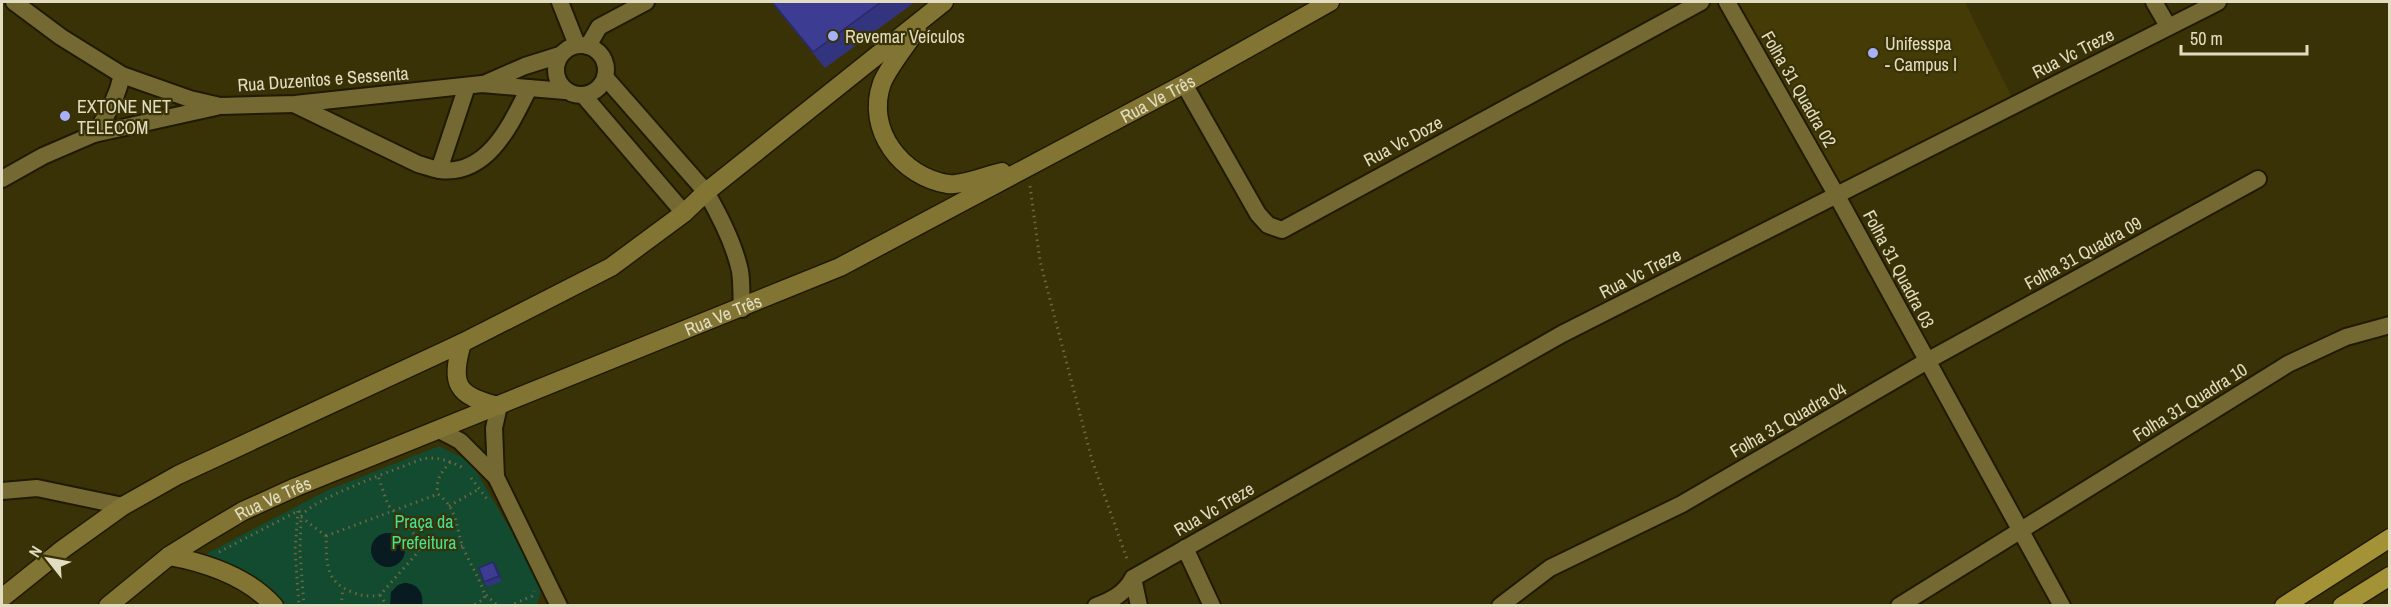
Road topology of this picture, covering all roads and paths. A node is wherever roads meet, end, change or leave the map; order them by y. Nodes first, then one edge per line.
1 (14, 2) edge
2 (560, 2) edge
3 (646, 2) edge
4 (944, 2) edge
5 (1330, 2) edge
6 (1701, 2) edge
7 (1727, 2) edge
8 (2154, 2) edge
9 (2218, 2) edge
10 (926, 15) junction
11 (2168, 26) junction
12 (582, 45) junction
13 (561, 55) junction
14 (122, 75) junction
15 (605, 77) junction
16 (1184, 84) junction
17 (474, 85) junction
18 (529, 88) junction
19 (565, 91) junction
20 (584, 96) junction
21 (295, 104) junction
22 (220, 106) junction
23 (94, 134) junction
24 (1028, 166) junction
25 (439, 170) junction
26 (2, 179) edge
27 (2258, 179) dead end
28 (706, 192) junction
29 (1837, 196) junction
30 (684, 213) junction
31 (742, 309) junction
32 (2390, 325) edge
33 (462, 343) junction
34 (1927, 361) junction
35 (499, 406) junction
36 (439, 430) junction
37 (450, 462) junction
38 (378, 476) junction
39 (496, 477) junction
40 (480, 489) junction
41 (2, 491) edge
42 (438, 494) junction
43 (489, 503) dead end
44 (123, 506) junction
45 (449, 506) junction
46 (300, 511) junction
47 (393, 512) junction
48 (301, 517) junction
49 (2020, 531) junction
50 (326, 536) junction
51 (2390, 537) edge
52 (463, 546) junction
53 (419, 548) junction
54 (1185, 548) junction
55 (216, 553) dead end
56 (169, 556) junction
57 (2390, 576) edge
58 (1133, 578) junction
59 (536, 586) dead end
60 (343, 588) junction
61 (380, 595) junction
62 (485, 595) junction
63 (2, 598) edge
64 (108, 606) edge
65 (274, 606) edge
66 (299, 606) edge
67 (304, 606) edge
68 (341, 606) edge
69 (387, 606) edge
70 (472, 606) edge
71 (498, 606) edge
72 (509, 606) edge
73 (559, 606) edge
74 (1096, 606) edge
75 (1139, 606) edge
76 (1212, 606) edge
77 (1500, 606) edge
78 (1899, 606) edge
79 (2062, 606) edge
80 (2284, 606) edge
81 (2342, 606) edge

1 - 14 street, Rua Duzentos e Sessenta
2 - 12 street
3 - 12 street
4 - 10 main road
5 - 16 main road, Rua Ve Três
6 - 16 street, Rua Vc Doze
7 - 29 street, Folha 31 Quadra 02
8 - 11 street
9 - 11 street, Rua Vc Treze
10 - 24 main road
10 - 28 main road
11 - 29 street, Rua Vc Treze
12 - 13 street
12 - 15 street
13 - 17 street, Rua Duzentos e Sessenta
13 - 19 street
14 - 22 street, Rua Duzentos e Sessenta
14 - 23 street
15 - 20 street
15 - 28 street
16 - 24 main road, Rua Ve Três
17 - 18 street, Rua Duzentos e Sessenta
17 - 21 street, Rua Duzentos e Sessenta
17 - 25 street
18 - 19 street, Rua Duzentos e Sessenta
18 - 25 street
19 - 20 street
20 - 30 street
21 - 22 street, Rua Duzentos e Sessenta
21 - 25 street
22 - 23 street
23 - 26 street
24 - 31 main road, Rua Ve Três
24 - 58 path
27 - 34 street, Folha 31 Quadra 09
28 - 30 main road
28 - 31 street
29 - 34 street, Folha 31 Quadra 03
29 - 54 street, Rua Vc Treze
30 - 33 main road
31 - 35 main road, Rua Ve Três
32 - 49 street, Folha 31 Quadra 10
33 - 35 main road
33 - 44 main road
34 - 49 street
34 - 77 street, Folha 31 Quadra 04
35 - 36 main road, Rua Ve Três
35 - 39 street
36 - 39 street
36 - 56 main road, Rua Ve Três
37 - 38 path
37 - 40 path
37 - 42 path
38 - 46 path
38 - 47 path
39 - 73 street
40 - 43 path
40 - 45 path
41 - 44 street
42 - 45 path
42 - 47 path
44 - 63 main road
45 - 52 path
46 - 48 path
46 - 55 path
46 - 66 path
47 - 50 path
47 - 53 path
48 - 50 path
48 - 67 path
49 - 78 street
49 - 79 street
50 - 60 path
51 - 80 highway
52 - 53 path
52 - 62 path
53 - 61 path
54 - 58 street, Rua Vc Treze
54 - 76 street
56 - 64 main road, Rua Ve Três
56 - 65 main road
57 - 81 highway
58 - 74 street, Rua Vc Treze
58 - 75 street
59 - 72 path
60 - 61 path
60 - 68 path
61 - 69 path
62 - 70 path
62 - 71 path

